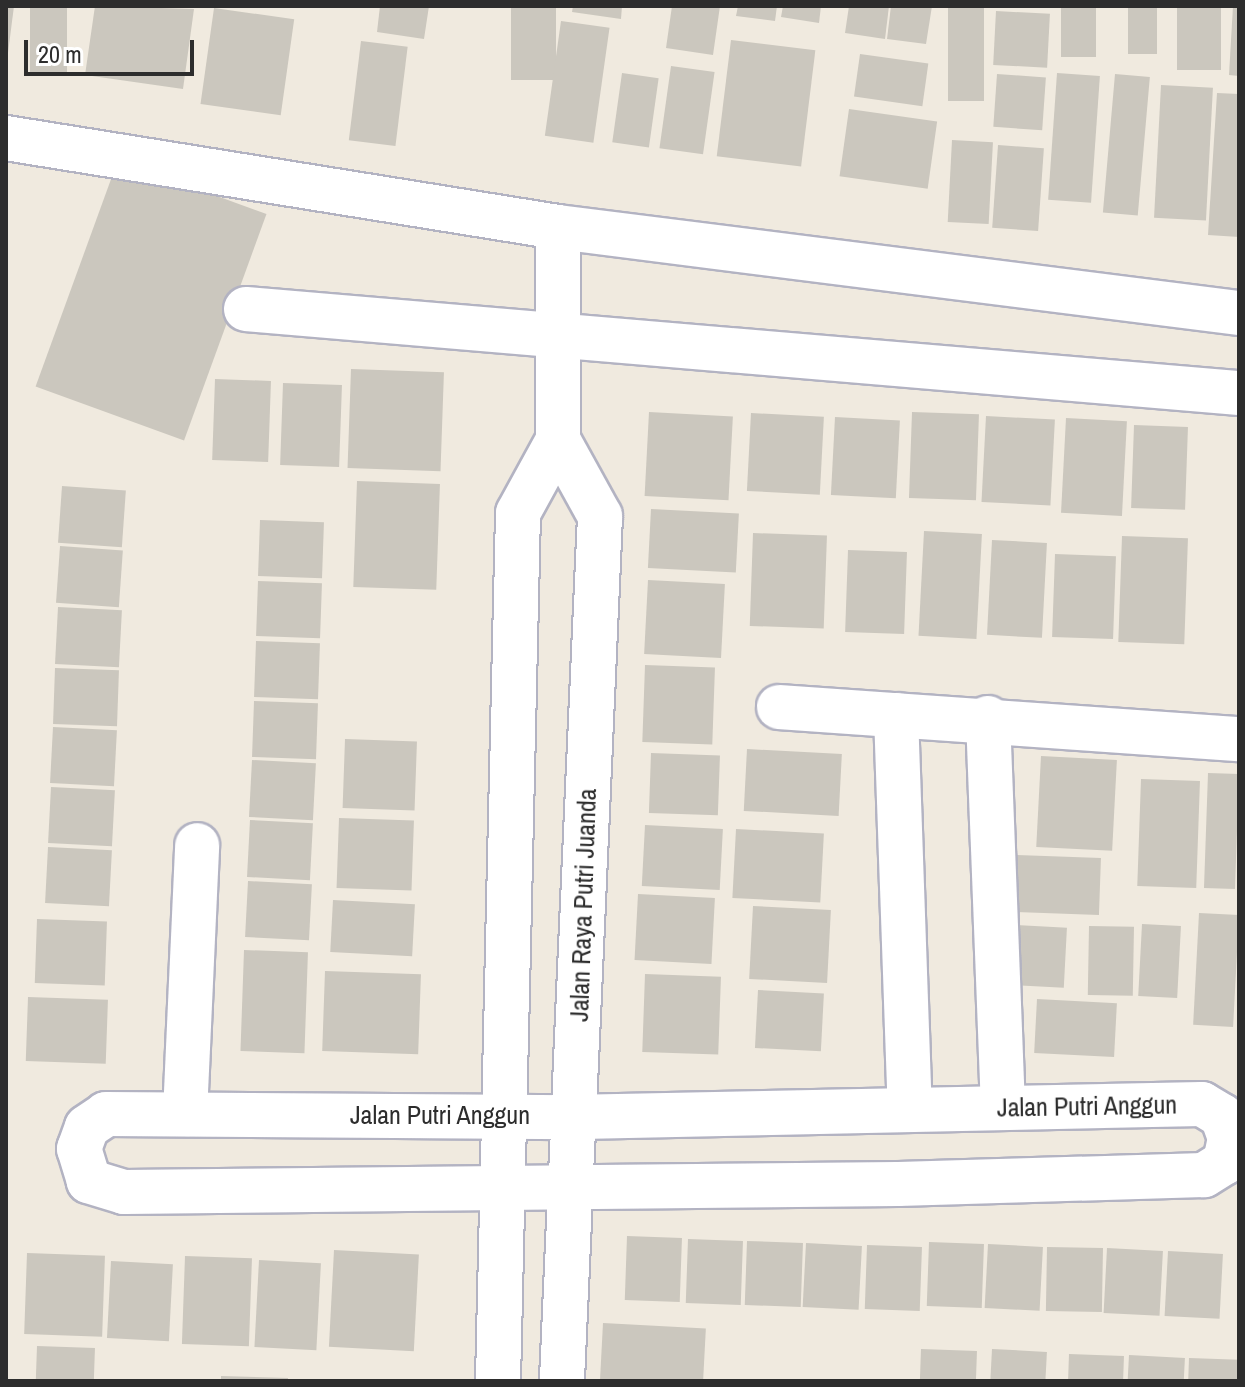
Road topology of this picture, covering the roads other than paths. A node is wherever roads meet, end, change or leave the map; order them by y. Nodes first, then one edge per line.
1 (6, 138) edge
2 (558, 227) junction
3 (246, 309) dead end
4 (1239, 313) edge
5 (560, 338) junction
6 (1239, 393) edge
7 (558, 440) junction
8 (779, 707) dead end
9 (896, 715) junction
10 (988, 718) junction
11 (1239, 739) edge
12 (197, 845) dead end
13 (1003, 1107) junction
14 (910, 1108) junction
15 (507, 1113) junction
16 (185, 1114) junction
17 (575, 1117) junction
18 (571, 1186) junction
19 (506, 1187) junction
20 (498, 1381) edge
21 (562, 1381) edge

1 - 2 street
2 - 4 street
2 - 5 street
3 - 5 street
5 - 6 street
5 - 7 street
7 - 15 street
7 - 17 street, Jalan Raya Putri Juanda
8 - 9 street
9 - 10 street
9 - 14 street
10 - 11 street
10 - 13 street
12 - 16 street
13 - 14 street, Jalan Putri Anggun
13 - 18 street, Jalan Putri Anggun
14 - 17 street, Jalan Putri Anggun
15 - 16 street, Jalan Putri Anggun
15 - 17 street, Jalan Putri Anggun
15 - 19 street
16 - 19 street, Jalan Putri Anggun
17 - 18 street, Jalan Raya Putri Juanda
18 - 19 street, Jalan Putri Anggun
18 - 21 street, Jalan Raya Putri Juanda
19 - 20 street

